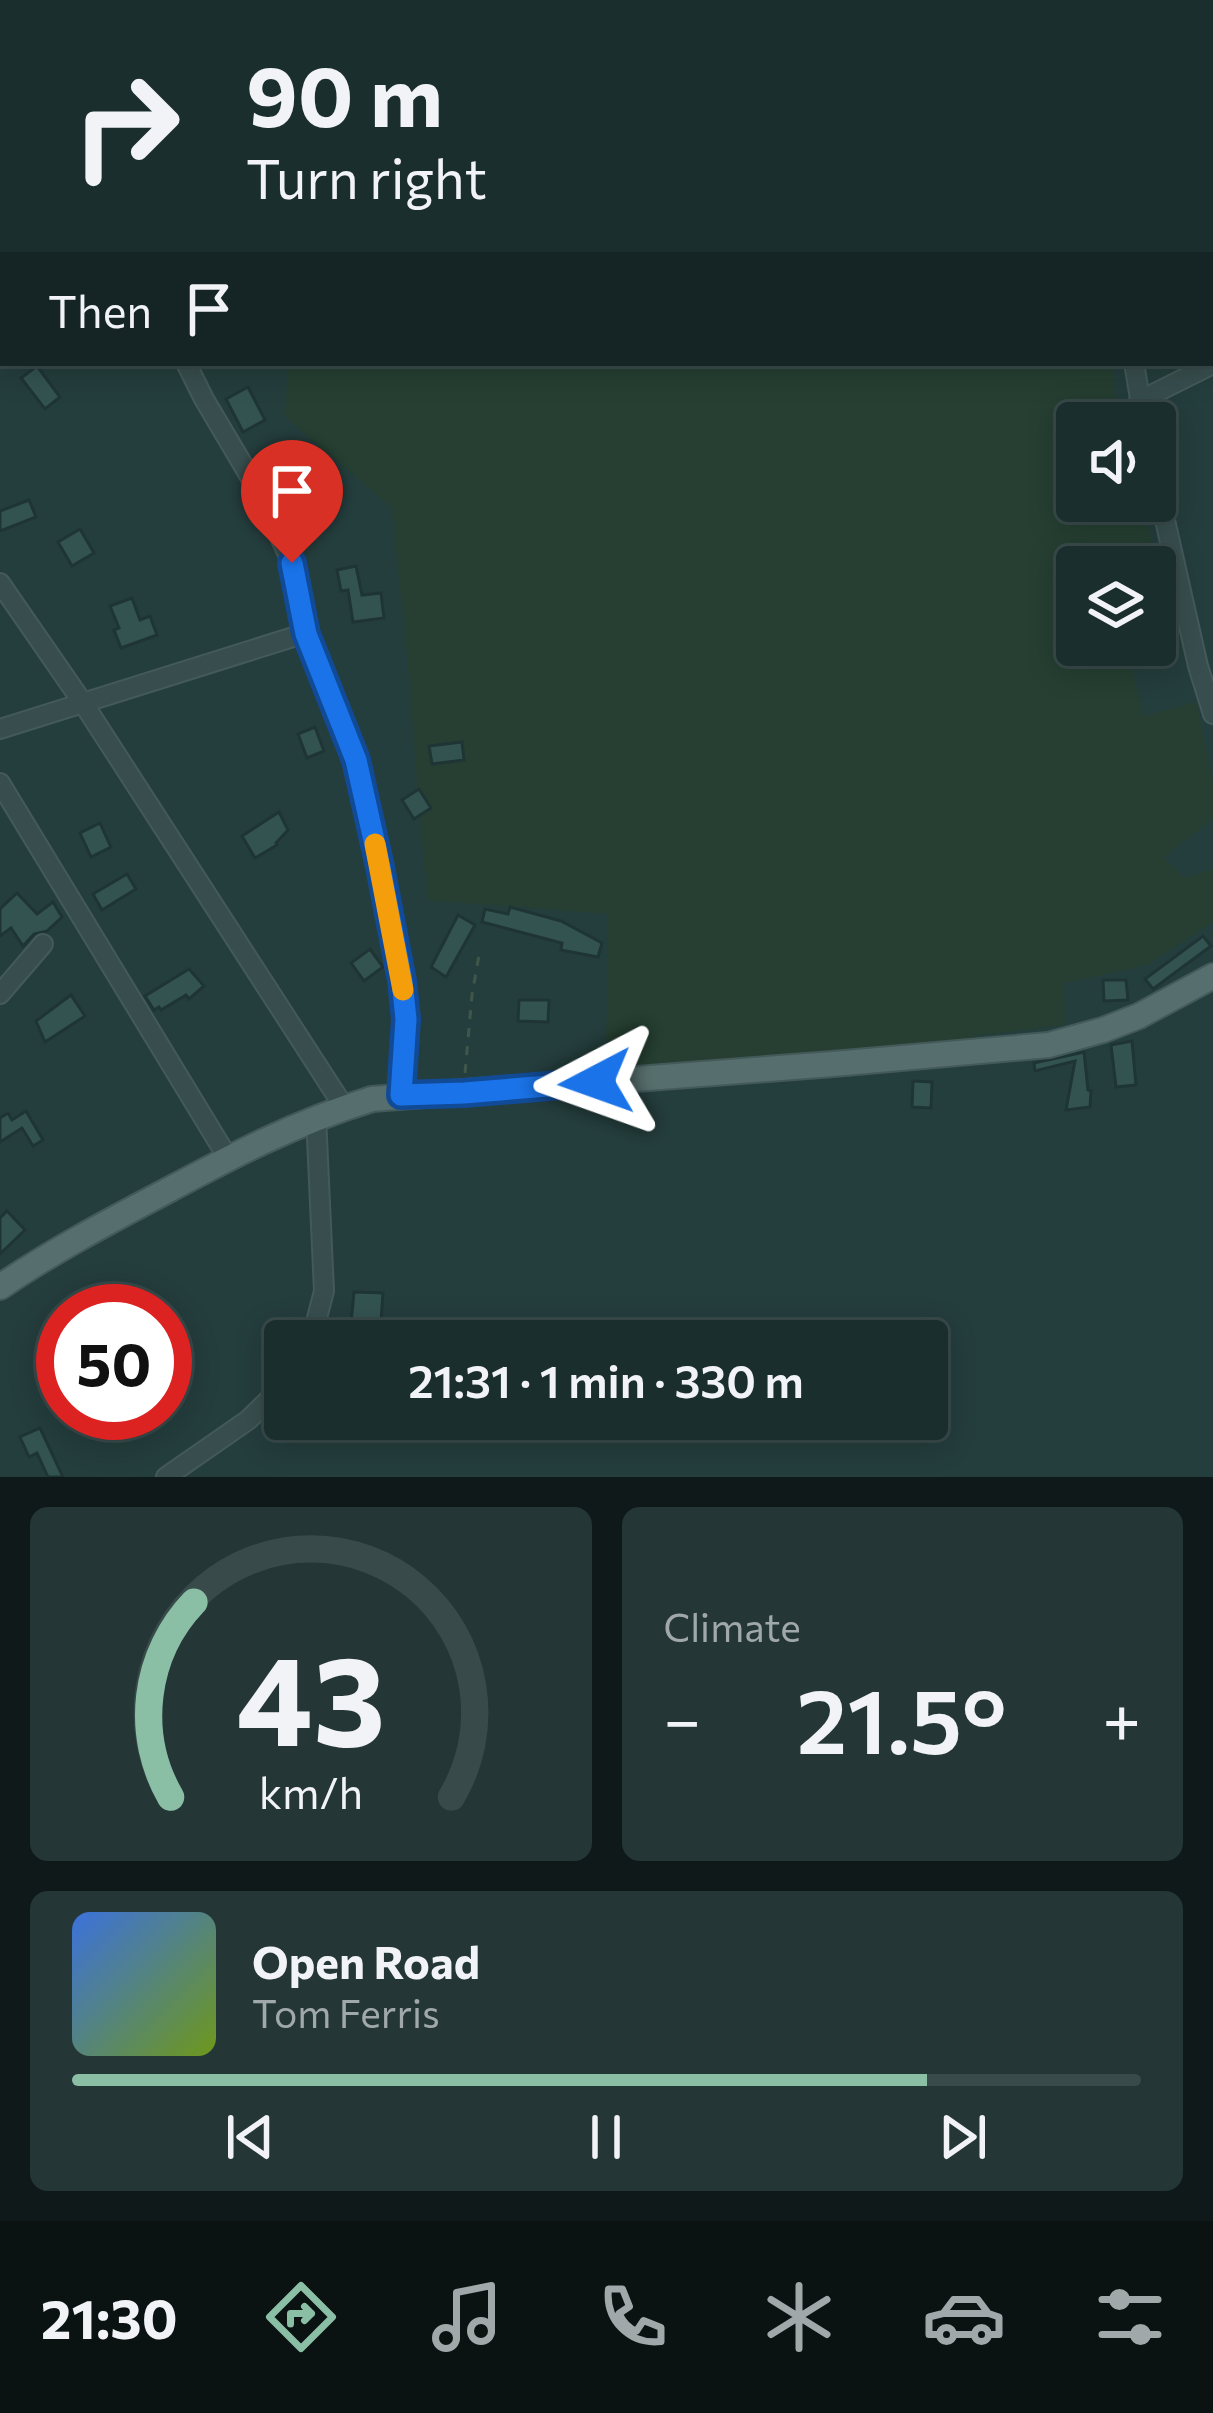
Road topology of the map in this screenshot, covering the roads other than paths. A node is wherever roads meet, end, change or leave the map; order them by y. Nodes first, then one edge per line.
1 (187, 366) edge
2 (1134, 366) edge
3 (1209, 366) edge
4 (1139, 400) joint
5 (1167, 522) edge
6 (0, 583) edge
7 (306, 634) junction
8 (1205, 662) edge
9 (82, 703) junction
10 (1213, 714) edge
11 (0, 729) edge
12 (0, 783) edge
13 (43, 944) dead end
14 (1213, 976) edge
15 (2, 988) edge
16 (401, 1095) junction
17 (344, 1107) junction
18 (316, 1116) junction
19 (229, 1158) junction
20 (0, 1287) edge
21 (316, 1320) edge
22 (264, 1404) edge
23 (166, 1477) edge

1 - 7 street
2 - 4 street
3 - 4 street
5 - 8 street
6 - 9 street
7 - 9 street
7 - 16 street
8 - 10 street
9 - 11 street
9 - 17 street
12 - 19 street
13 - 15 street
14 - 16 main road
16 - 17 main road
17 - 18 main road
18 - 19 main road
18 - 21 street
19 - 20 main road
22 - 23 street

